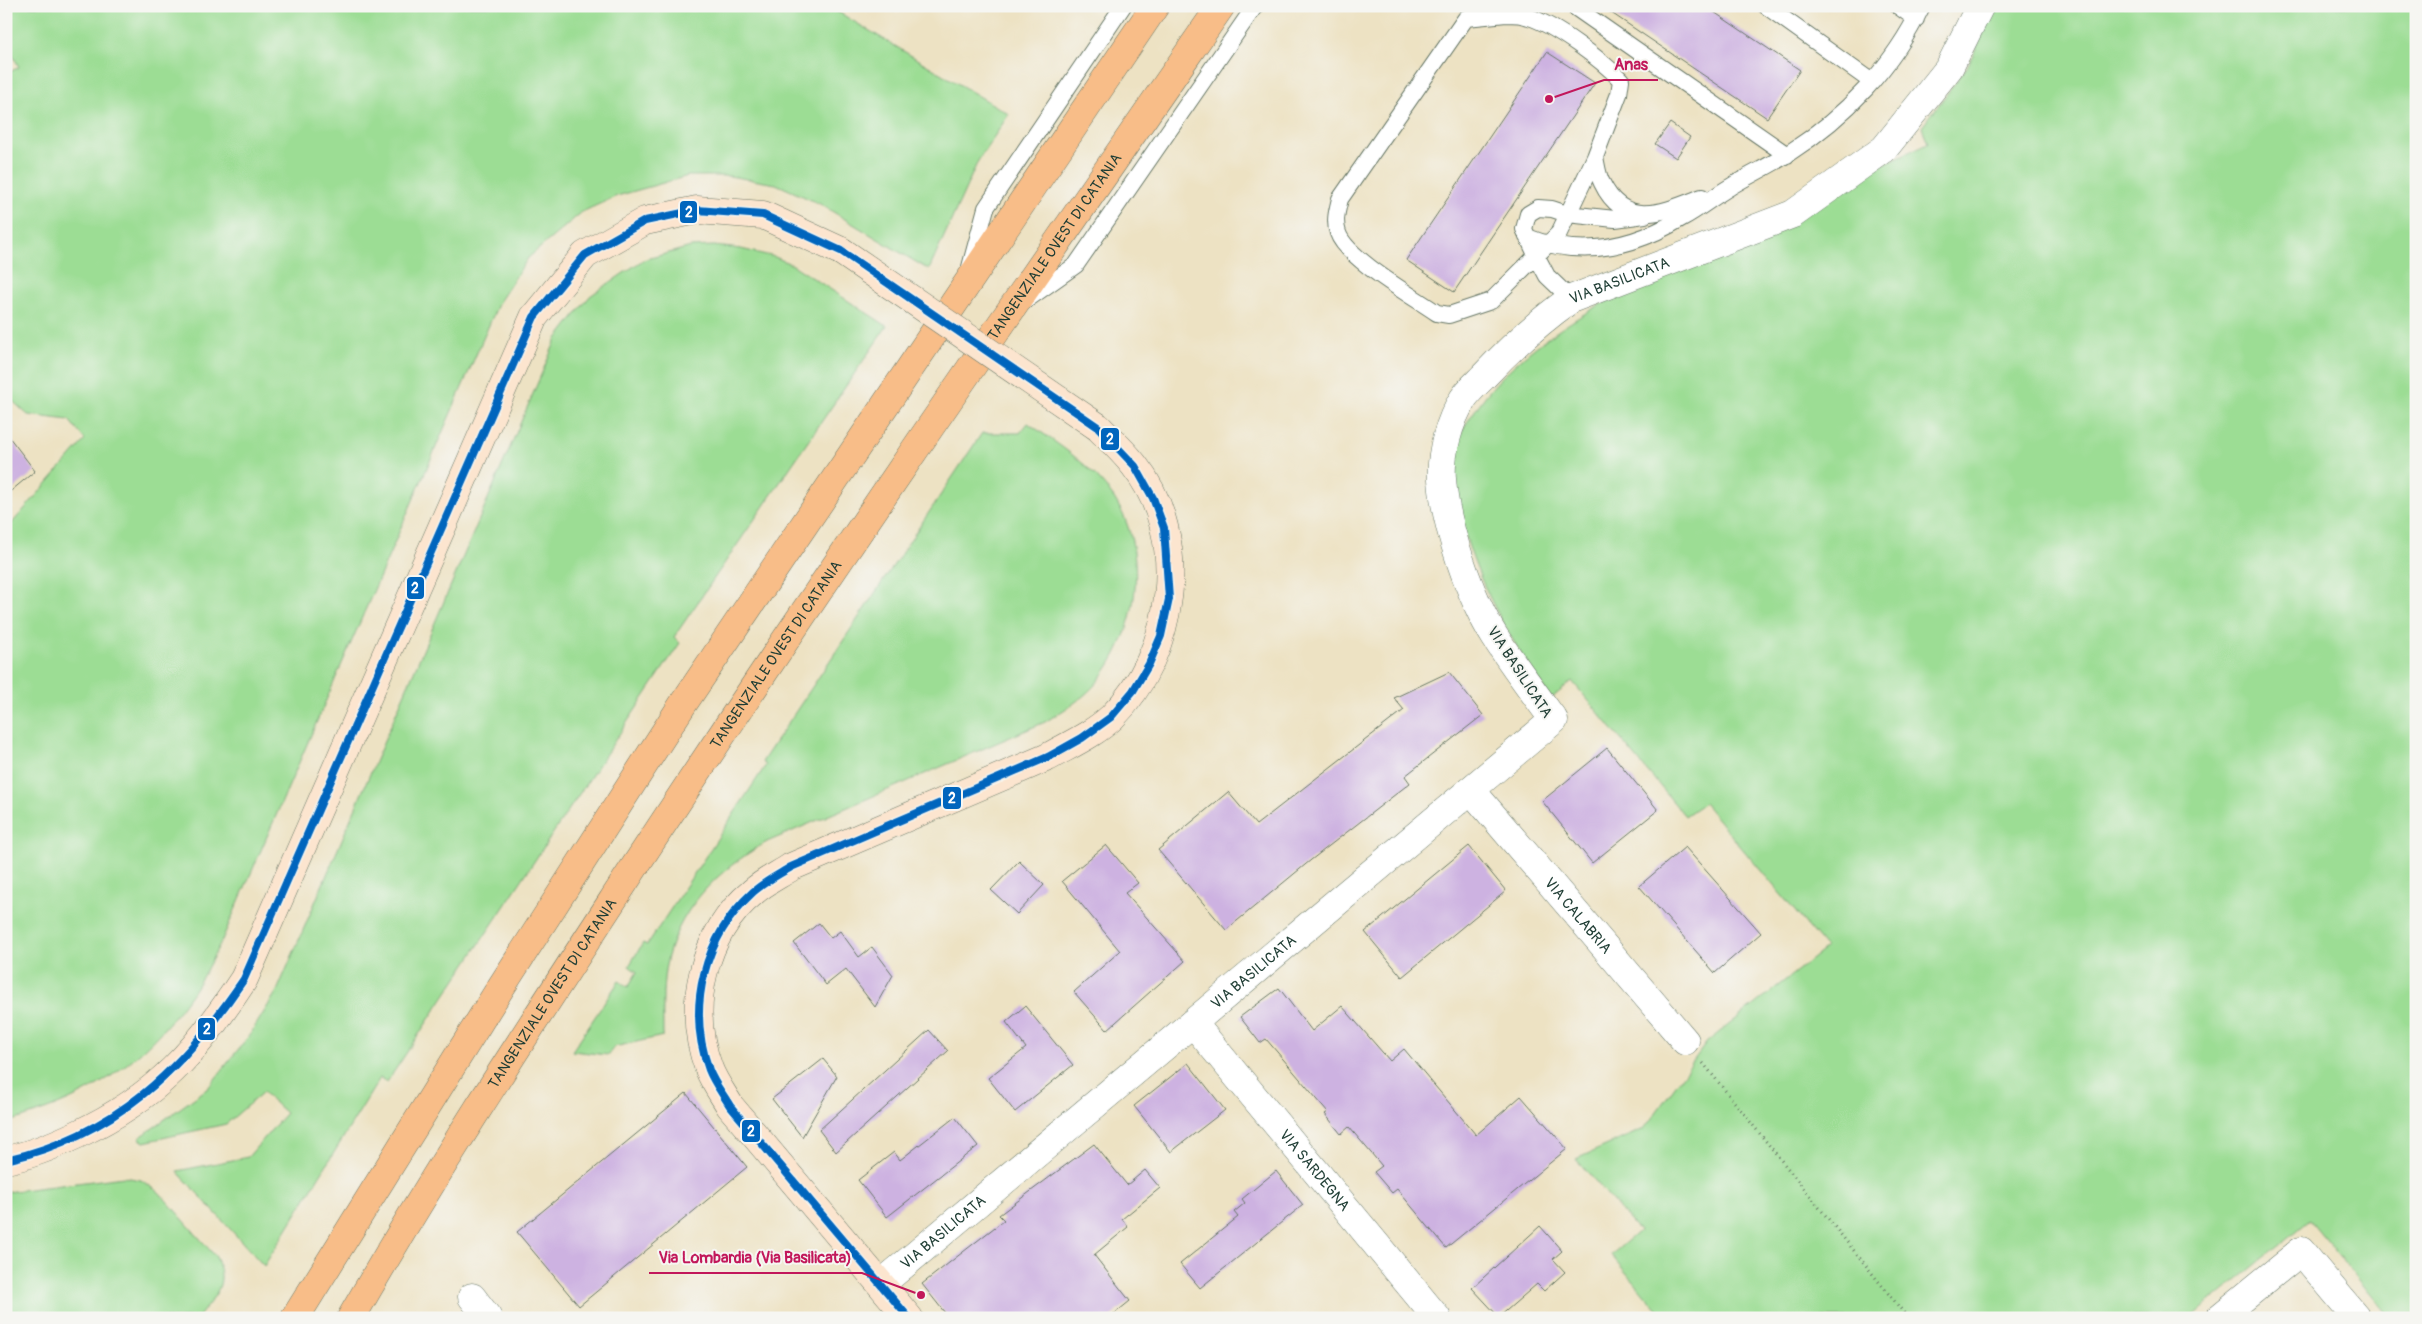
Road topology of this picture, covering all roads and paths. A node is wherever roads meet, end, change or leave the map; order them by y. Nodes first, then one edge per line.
1 (1123, 6) edge
2 (1155, 6) edge
3 (1221, 6) edge
4 (1255, 6) edge
5 (1577, 6) edge
6 (1766, 6) edge
7 (1898, 6) edge
8 (1980, 6) edge
9 (1919, 13) edge
10 (1872, 82) junction
11 (1787, 154) junction
12 (1595, 157) junction
13 (1730, 186) junction
14 (1567, 214) junction
15 (1645, 215) junction
16 (1542, 251) junction
17 (964, 288) junction
18 (1571, 299) junction
19 (1009, 312) junction
20 (1471, 790) junction
21 (1193, 1023) junction
22 (1686, 1041) joint
23 (6, 1160) edge
24 (881, 1284) junction
25 (472, 1297) dead end
26 (355, 1312) edge
27 (294, 1318) edge
28 (488, 1318) edge
29 (909, 1318) edge
30 (1438, 1318) edge
31 (1908, 1318) edge
32 (2219, 1318) edge
33 (2357, 1318) edge

1 - 17 lane
2 - 17 highway
3 - 19 highway, TANGENZIALE OVEST DI CATANIA
4 - 19 lane
5 - 11 lane
6 - 10 lane
7 - 9 lane
8 - 18 street, VIA BASILICATA
9 - 10 lane
10 - 11 lane
11 - 13 lane
12 - 14 lane
12 - 15 lane
12 - 16 lane
13 - 15 lane
13 - 16 lane
14 - 15 lane
14 - 16 lane
14 - 16 lane
16 - 18 lane
17 - 27 highway
18 - 20 street, VIA BASILICATA
19 - 26 highway, TANGENZIALE OVEST DI CATANIA
20 - 21 street, VIA BASILICATA
20 - 22 street, VIA CALABRIA
21 - 24 street, VIA BASILICATA
21 - 30 street, VIA SARDEGNA
22 - 31 path
23 - 24 street, bridge
24 - 29 street
25 - 28 street
32 - 33 street

